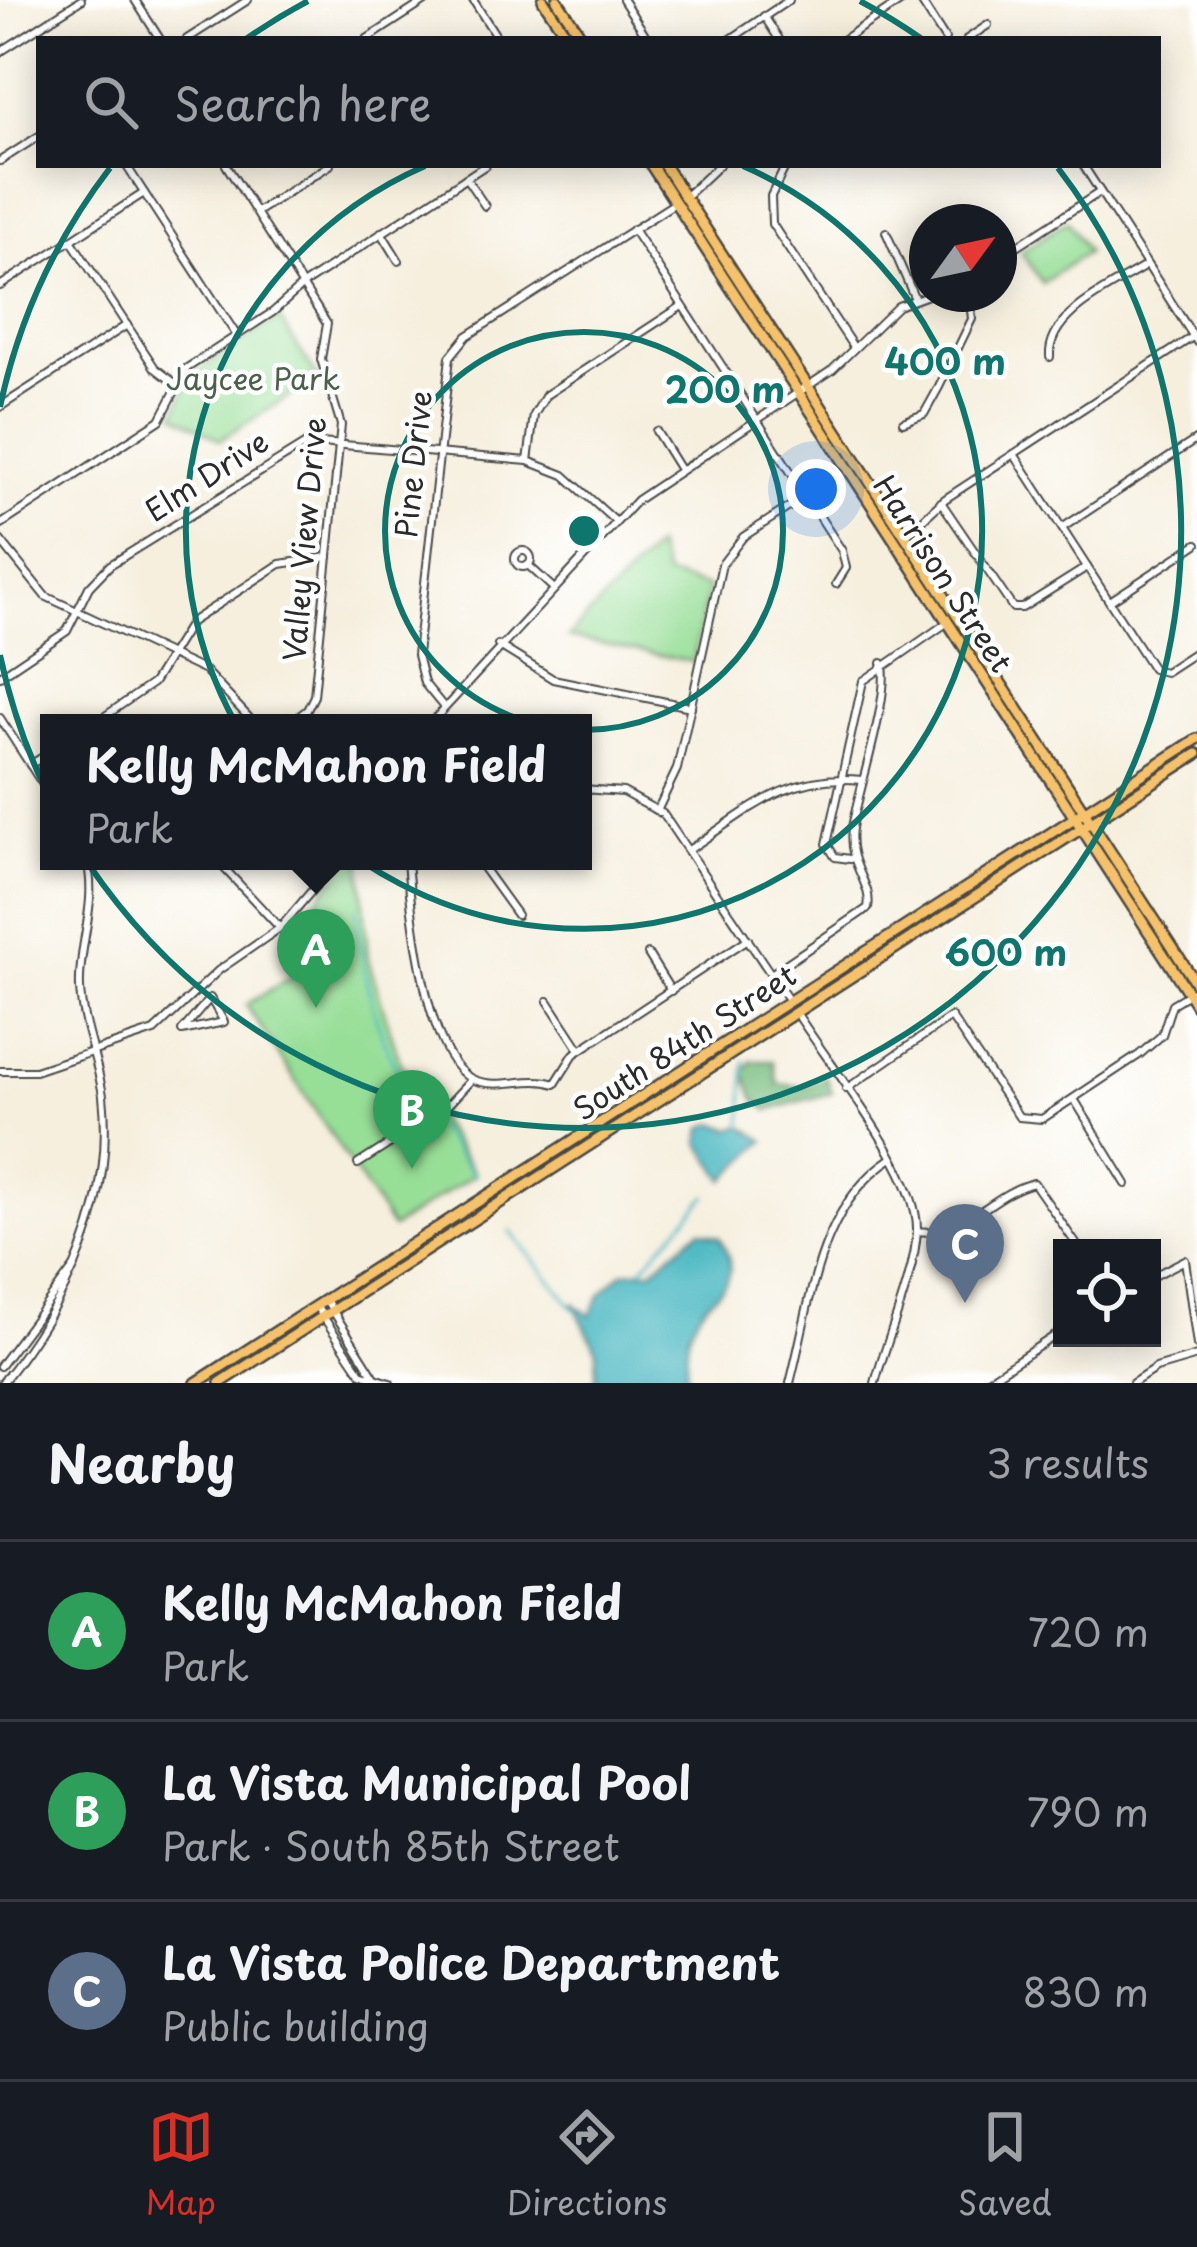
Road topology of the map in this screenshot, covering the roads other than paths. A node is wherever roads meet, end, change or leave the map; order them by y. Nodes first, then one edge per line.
1 (135, 0) edge
2 (248, 0) edge
3 (428, 0) edge
4 (473, 0) edge
5 (543, 0) edge
6 (557, 0) edge
7 (622, 0) edge
8 (789, 0) edge
9 (903, 0) edge
10 (920, 0) edge
11 (77, 1) edge
12 (764, 16) junction
13 (988, 25) dead end
14 (158, 36) edge
15 (192, 36) edge
16 (372, 36) edge
17 (496, 36) edge
18 (566, 36) edge
19 (581, 36) edge
20 (646, 36) edge
21 (734, 36) edge
22 (776, 36) edge
23 (849, 36) edge
24 (943, 36) edge
25 (972, 36) edge
26 (0, 52) edge
27 (36, 138) edge
28 (0, 161) edge
29 (128, 168) edge
30 (228, 168) edge
31 (325, 168) edge
32 (481, 168) edge
33 (653, 168) edge
34 (665, 168) edge
35 (716, 168) edge
36 (785, 168) edge
37 (1085, 168) edge
38 (466, 178) junction
39 (1100, 192) junction
40 (144, 193) junction
41 (680, 200) junction
42 (485, 206) dead end
43 (257, 212) junction
44 (633, 230) junction
45 (381, 232) junction
46 (886, 232) dead end
47 (71, 240) junction
48 (1017, 246) edge
49 (399, 261) dead end
50 (1148, 265) junction
51 (304, 284) junction
52 (909, 285) edge
53 (0, 286) edge
54 (909, 302) edge
55 (682, 306) junction
56 (971, 312) edge
57 (127, 326) junction
58 (237, 336) junction
59 (1195, 339) edge
60 (855, 349) junction
61 (1050, 357) dead end
62 (176, 384) junction
63 (803, 389) junction
64 (0, 407) edge
65 (756, 420) junction
66 (903, 422) dead end
67 (656, 431) dead end
68 (1197, 439) edge
69 (340, 442) junction
70 (438, 452) junction
71 (1014, 454) junction
72 (528, 460) junction
73 (679, 468) junction
74 (806, 496) junction
75 (941, 502) junction
76 (615, 521) junction
77 (0, 525) edge
78 (1061, 528) junction
79 (905, 536) junction
80 (892, 537) junction
81 (0, 541) edge
82 (1197, 544) edge
83 (328, 557) junction
84 (528, 565) dead end
85 (1087, 567) junction
86 (836, 584) dead end
87 (552, 587) junction
88 (1109, 602) junction
89 (77, 613) junction
90 (947, 622) junction
91 (961, 622) junction
92 (498, 645) junction
93 (1197, 651) edge
94 (170, 652) junction
95 (882, 663) junction
96 (0, 676) edge
97 (442, 705) junction
98 (691, 707) junction
99 (108, 714) edge
100 (247, 714) edge
101 (299, 714) edge
102 (436, 714) edge
103 (0, 718) edge
104 (1197, 739) edge
105 (1197, 754) edge
106 (40, 759) edge
107 (30, 765) junction
108 (840, 778) junction
109 (40, 780) edge
110 (862, 780) junction
111 (592, 790) edge
112 (658, 809) junction
113 (1083, 820) junction
114 (690, 849) junction
115 (850, 859) junction
116 (89, 870) edge
117 (226, 870) edge
118 (329, 870) edge
119 (407, 870) edge
120 (484, 870) edge
121 (517, 915) dead end
122 (280, 928) junction
123 (748, 940) junction
124 (648, 954) dead end
125 (771, 974) junction
126 (1194, 989) edge
127 (671, 991) junction
128 (548, 1001) dead end
129 (1197, 1006) edge
130 (792, 1007) junction
131 (166, 1020) junction
132 (182, 1030) junction
133 (580, 1050) junction
134 (93, 1055) junction
135 (0, 1071) edge
136 (472, 1079) junction
137 (846, 1090) junction
138 (1074, 1099) junction
139 (892, 1158) junction
140 (358, 1164) dead end
141 (1126, 1184) dead end
142 (917, 1232) junction
143 (1073, 1239) edge
144 (75, 1266) junction
145 (1161, 1272) edge
146 (324, 1308) junction
147 (1053, 1337) edge
148 (1197, 1345) edge
149 (1197, 1356) edge
150 (0, 1366) edge
151 (374, 1376) junction
152 (4, 1380) edge
153 (196, 1383) edge
154 (220, 1383) edge
155 (390, 1383) edge
156 (790, 1383) edge
157 (875, 1383) edge
158 (982, 1383) edge
159 (1133, 1383) edge

1 - 14 street
2 - 15 street
3 - 16 street
4 - 17 street
5 - 18 main road
6 - 19 main road
7 - 20 street
8 - 12 street
9 - 23 street
10 - 24 street
11 - 26 street
12 - 21 street
12 - 22 street
13 - 25 street
27 - 28 street
29 - 40 street
30 - 43 street, Valley View Drive
31 - 43 street
32 - 38 street
33 - 41 main road, Harrison Street
34 - 41 main road, Harrison Street
35 - 41 street, Pine Drive
36 - 60 street
37 - 39 street
38 - 42 street
38 - 45 street
39 - 48 street
39 - 50 street
40 - 47 street
40 - 58 street
41 - 44 street, Pine Drive
41 - 63 main road, Harrison Street
43 - 51 street, Valley View Drive
44 - 55 street
44 - 70 street, Pine Drive
45 - 49 street
45 - 51 street
46 - 52 street
47 - 53 street
47 - 57 street
50 - 59 street
50 - 61 street
51 - 58 street
51 - 69 street, Valley View Drive
54 - 60 street
55 - 65 street
55 - 72 street
56 - 66 street
57 - 62 street
57 - 64 street
58 - 62 street
59 - 71 street
60 - 63 street
62 - 77 street
63 - 65 street
63 - 79 main road, Harrison Street
63 - 80 main road, Harrison Street
65 - 73 street
65 - 74 street
67 - 73 street
68 - 78 street
69 - 70 street, Elm Drive
69 - 83 street, Valley View Drive
69 - 89 street, Elm Drive
70 - 72 street, Elm Drive
70 - 97 street, Pine Drive
71 - 75 street
71 - 78 street
72 - 76 street, Elm Drive
73 - 76 street
74 - 86 street
74 - 98 street
75 - 79 street
75 - 85 street
76 - 87 street
78 - 85 street
79 - 80 street
79 - 91 main road, Harrison Street
80 - 90 main road, Harrison Street
81 - 89 street
82 - 88 street
83 - 94 street
83 - 101 street, Valley View Drive
84 - 87 street
85 - 88 street
87 - 92 street
88 - 93 street
89 - 94 street
89 - 96 street, Elm Drive
90 - 91 street
90 - 95 street
90 - 113 main road, Harrison Street
91 - 113 main road, Harrison Street
92 - 97 street
92 - 98 street
94 - 99 street
94 - 100 street
95 - 108 street
95 - 110 street
97 - 102 street
98 - 112 street
103 - 107 street
104 - 113 main road, South 84th Street
105 - 113 main road, South 84th Street
106 - 107 street
107 - 109 street
108 - 110 street
108 - 114 street
108 - 115 street
110 - 115 street
111 - 112 street
112 - 114 street
113 - 126 main road, Harrison Street
113 - 130 main road, South 84th Street
114 - 123 street
115 - 125 street
116 - 134 street
117 - 122 street
118 - 122 street
119 - 136 street
120 - 121 street
122 - 131 street
123 - 125 street
123 - 127 street
124 - 127 street
125 - 130 street
126 - 129 main road, Harrison Street
126 - 138 street
127 - 133 street
128 - 133 street
130 - 137 street
130 - 146 main road, South 84th Street
131 - 132 street
131 - 134 street
132 - 132 street
133 - 136 street
134 - 135 street
134 - 144 street
136 - 140 street
137 - 138 street
137 - 139 street
138 - 141 street
139 - 142 street
139 - 156 street
142 - 143 street
142 - 157 street
144 - 150 street
144 - 152 street
145 - 148 street
146 - 151 street
146 - 151 street
146 - 153 main road, South 84th Street
146 - 154 main road, South 84th Street
147 - 158 street
149 - 159 street
151 - 155 street

